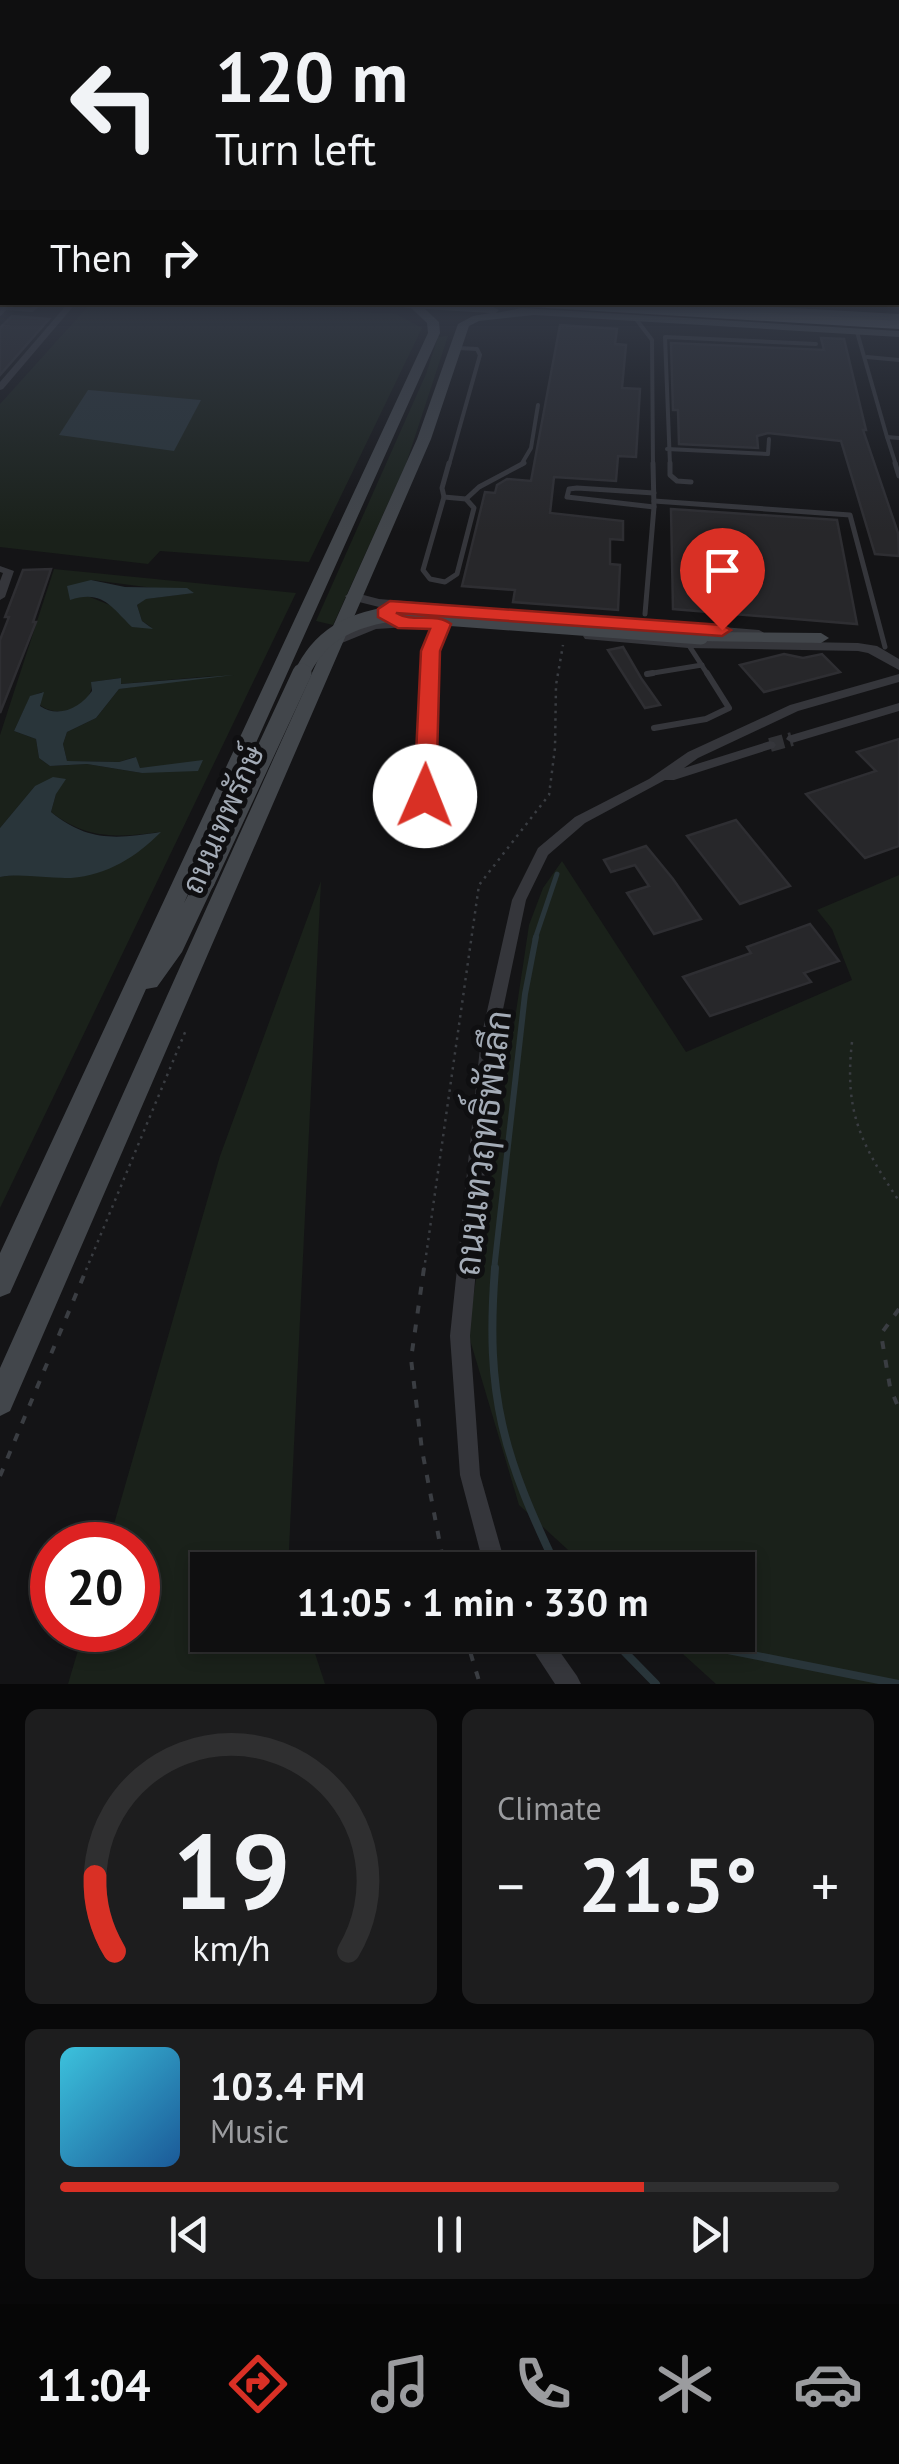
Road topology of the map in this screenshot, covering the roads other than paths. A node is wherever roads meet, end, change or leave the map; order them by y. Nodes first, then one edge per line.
1 (415, 375) edge
2 (448, 375) edge
3 (474, 375) edge
4 (652, 375) edge
5 (666, 375) edge
6 (871, 375) edge
7 (538, 404) dead end
8 (887, 437) junction
9 (899, 438) edge
10 (769, 439) dead end
11 (667, 448) junction
12 (899, 476) edge
13 (691, 482) dead end
14 (444, 497) junction
15 (466, 499) junction
16 (654, 500) junction
17 (0, 569) edge
18 (0, 596) edge
19 (352, 596) junction
20 (397, 604) junction
21 (646, 614) dead end
22 (398, 622) junction
23 (441, 624) junction
24 (822, 638) junction
25 (695, 641) junction
26 (332, 642) junction
27 (892, 650) edge
28 (899, 664) edge
29 (702, 665) junction
30 (647, 674) dead end
31 (899, 678) edge
32 (899, 706) edge
33 (654, 728) dead end
34 (792, 739) tunnel mouth
35 (770, 745) tunnel mouth
36 (654, 782) junction
37 (425, 796) dead end
38 (124, 1014) junction
39 (0, 1283) edge
40 (0, 1401) edge
41 (491, 1552) edge
42 (546, 1652) edge
43 (569, 1684) edge

1 - 38 main road, ถนนเทพรักษ์
2 - 19 main road, ถนนเทพรักษ์
3 - 14 lane
4 - 16 lane
5 - 11 lane
6 - 8 lane
7 - 15 lane
8 - 9 lane
8 - 12 lane
10 - 11 lane
11 - 13 lane
14 - 15 lane
14 - 15 lane
16 - 16 lane
16 - 21 lane
16 - 27 lane
17 - 18 street
19 - 20 street
19 - 26 main road, ถนนเทพรักษ์
20 - 22 street
20 - 24 street
22 - 23 street
22 - 26 street
23 - 25 street
23 - 37 lane
24 - 25 main road
24 - 27 street
25 - 28 street
25 - 29 lane
25 - 38 main road, bridge
26 - 40 main road, ถนนเทพรักษ์
29 - 30 lane
29 - 33 lane
31 - 36 street, ถนนเทวฤทธิ์พันลึก
32 - 34 street
35 - 36 street, ถนนเทวฤทธิ์พันลึก
36 - 41 street, ถนนเทวฤทธิ์พันลึก
38 - 39 main road, ถนนเทพรักษ์
42 - 43 street

